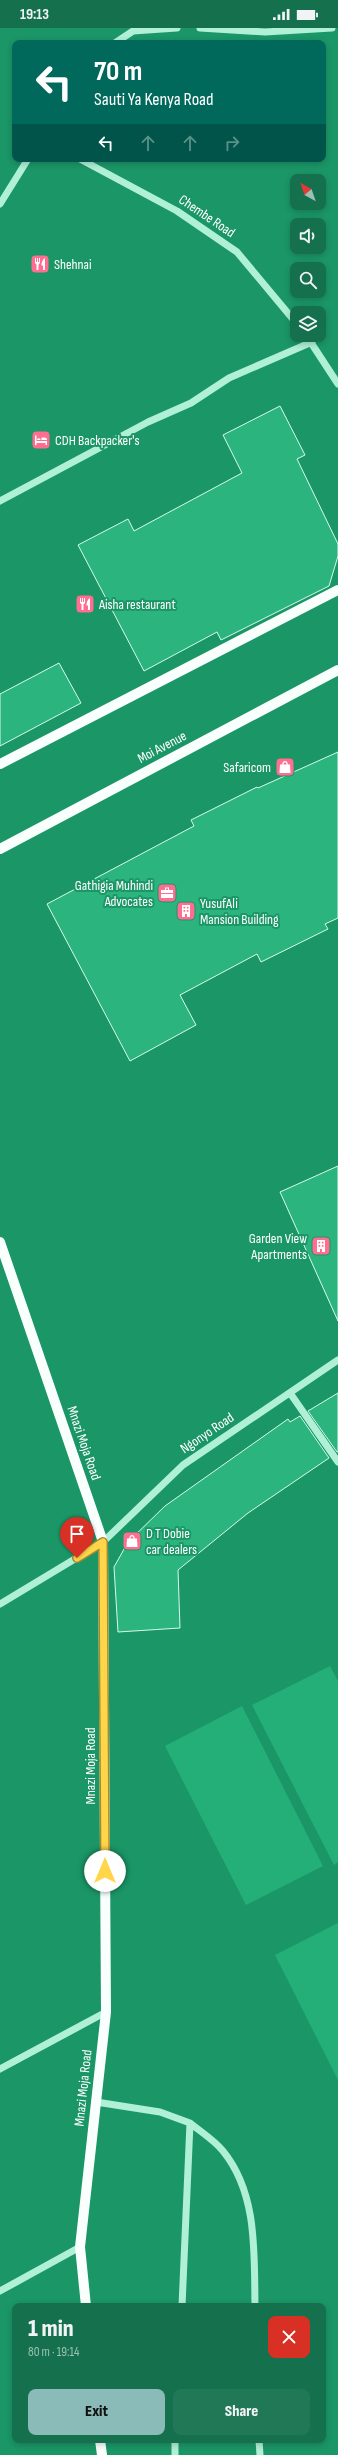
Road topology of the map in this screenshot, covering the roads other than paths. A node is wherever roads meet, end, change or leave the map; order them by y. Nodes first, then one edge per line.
1 (177, 28) edge
2 (200, 28) edge
3 (332, 28) edge
4 (132, 30) edge
5 (119, 40) edge
6 (26, 162) edge
7 (86, 162) edge
8 (0, 204) edge
9 (290, 316) edge
10 (312, 342) joint
11 (338, 384) edge
12 (0, 501) edge
13 (338, 590) edge
14 (338, 670) edge
15 (0, 764) edge
16 (0, 849) edge
17 (0, 1242) edge
18 (338, 1360) edge
19 (290, 1393) junction
20 (338, 1462) edge
21 (103, 1542) junction
22 (0, 1604) edge
23 (106, 2012) junction
24 (0, 2069) edge
25 (96, 2102) junction
26 (190, 2123) junction
27 (80, 2247) junction
28 (0, 2291) edge
29 (86, 2303) edge
30 (182, 2303) edge
31 (255, 2303) edge
32 (100, 2443) edge
33 (176, 2443) edge
34 (260, 2443) edge
35 (102, 2455) edge
36 (175, 2455) edge
37 (260, 2455) edge

1 - 4 street
2 - 3 street
4 - 5 street
6 - 8 street
7 - 9 street, Chembe Road
10 - 11 street
10 - 12 street
13 - 15 main road
14 - 16 main road, Moi Avenue
17 - 21 main road, Mnazi Moja Road
18 - 19 street, Ngonyo Road
19 - 20 street
19 - 21 street, Ngonyo Road
21 - 22 street, Ngonyo Road
21 - 23 main road, Mnazi Moja Road
23 - 24 street
23 - 25 main road, Mnazi Moja Road
25 - 26 street
25 - 27 main road, Mnazi Moja Road
26 - 30 street
26 - 31 street
27 - 28 street
27 - 29 main road, Mnazi Moja Road
32 - 35 main road
33 - 36 street
34 - 37 street

